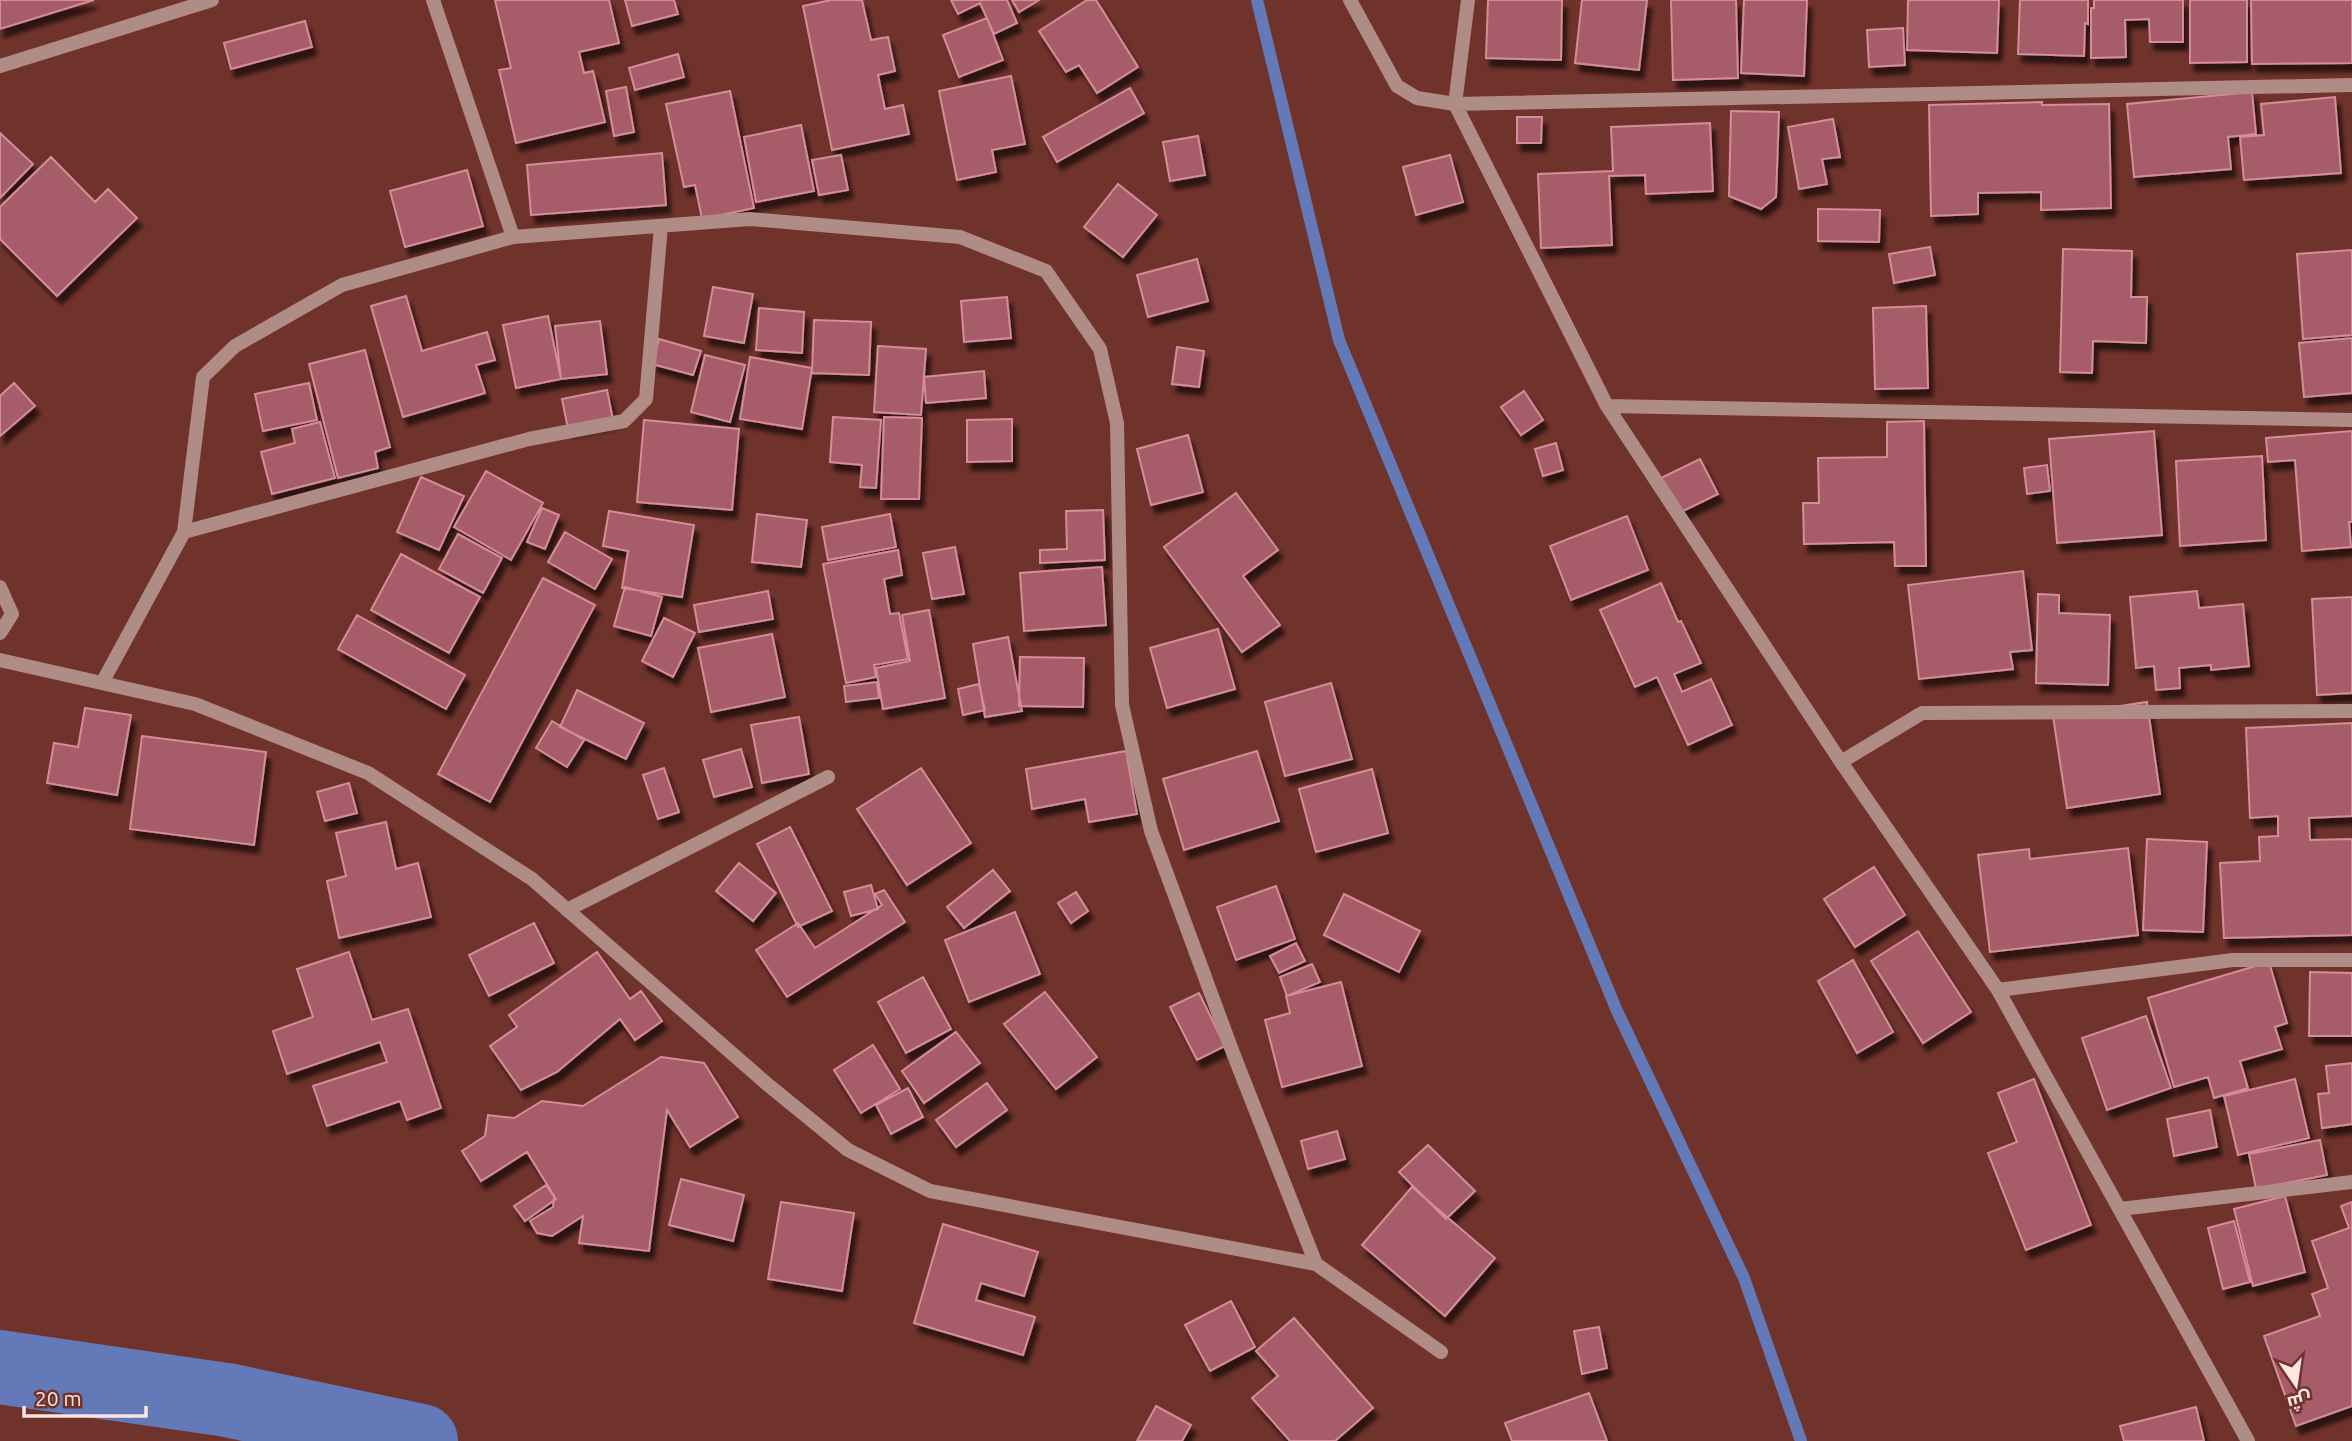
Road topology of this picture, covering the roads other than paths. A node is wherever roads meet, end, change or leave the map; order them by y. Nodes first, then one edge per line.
1 (212, 0) edge
2 (433, 0) edge
3 (1350, 0) edge
4 (1468, 0) edge
5 (0, 65) edge
6 (2352, 85) edge
7 (1455, 104) junction
8 (661, 226) junction
9 (513, 237) junction
10 (1606, 406) junction
11 (2352, 420) edge
12 (184, 532) junction
13 (0, 587) edge
14 (0, 633) edge
15 (0, 660) edge
16 (102, 683) junction
17 (2352, 710) edge
18 (1841, 762) junction
19 (828, 777) dead end
20 (567, 910) junction
21 (2352, 960) edge
22 (1998, 990) junction
23 (2352, 1182) edge
24 (2120, 1209) junction
25 (1316, 1264) junction
26 (1441, 1352) dead end
27 (2248, 1441) edge

1 - 5 street
2 - 9 street
3 - 7 street
4 - 7 street
6 - 7 street
7 - 10 street
8 - 9 street
8 - 12 street
8 - 25 street
9 - 12 street
10 - 11 street
10 - 18 street
12 - 16 street
13 - 14 street
15 - 16 street
16 - 20 street
17 - 18 street
18 - 22 street
19 - 20 street
20 - 25 street
21 - 22 street
22 - 24 street
23 - 24 street
24 - 27 street
25 - 26 street

